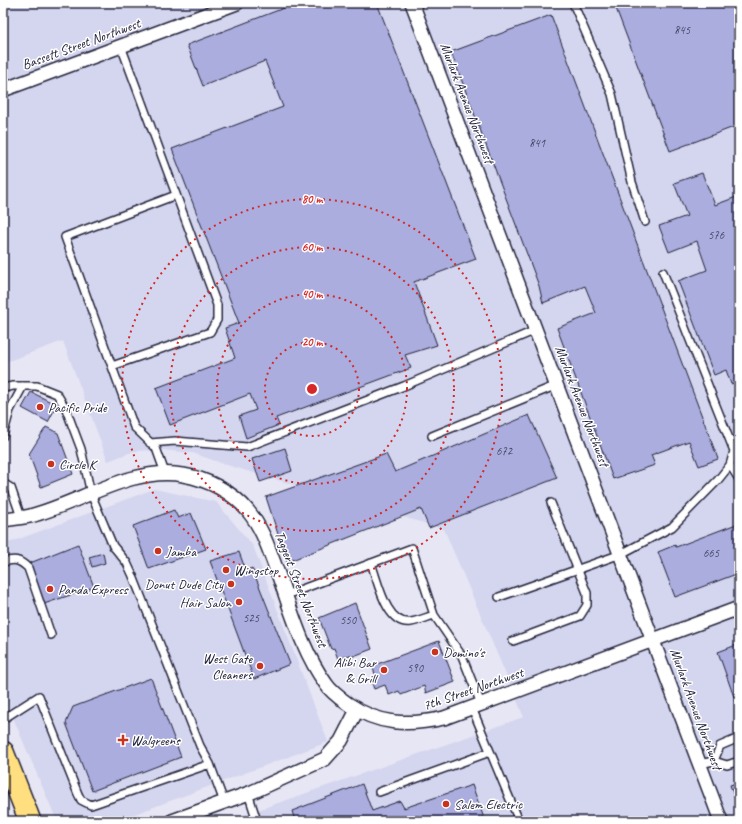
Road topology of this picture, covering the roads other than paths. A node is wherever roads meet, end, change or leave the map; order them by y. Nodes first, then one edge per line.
1 (237, 3) edge
2 (412, 3) edge
3 (573, 3) edge
4 (121, 46) junction
5 (3, 90) edge
6 (176, 195) junction
7 (645, 222) dead end
8 (663, 272) dead end
9 (536, 330) junction
10 (112, 366) junction
11 (557, 385) junction
12 (23, 386) junction
13 (3, 388) edge
14 (3, 436) edge
15 (432, 436) dead end
16 (150, 443) junction
17 (736, 450) edge
18 (730, 465) junction
19 (165, 474) junction
20 (739, 479) edge
21 (3, 483) edge
22 (92, 494) junction
23 (551, 503) dead end
24 (21, 517) junction
25 (3, 520) edge
26 (620, 554) junction
27 (3, 562) edge
28 (371, 563) junction
29 (579, 569) junction
30 (286, 595) junction
31 (499, 597) dead end
32 (739, 608) edge
33 (434, 615) junction
34 (51, 635) dead end
35 (653, 640) junction
36 (513, 641) dead end
37 (476, 706) junction
38 (358, 710) junction
39 (3, 719) edge
40 (739, 738) edge
41 (3, 752) edge
42 (490, 752) junction
43 (714, 761) junction
44 (739, 761) edge
45 (210, 764) junction
46 (699, 764) junction
47 (379, 792) dead end
48 (248, 793) junction
49 (224, 802) junction
50 (195, 817) edge
51 (30, 821) edge
52 (172, 821) edge
53 (257, 821) edge
54 (519, 821) edge
55 (720, 821) edge

1 - 4 street, Bassett Street Northwest
2 - 9 street, Murlark Avenue Northwest
3 - 7 lane
4 - 5 street, Bassett Street Northwest
4 - 6 lane
6 - 10 lane
6 - 10 lane
8 - 17 lane
9 - 11 street, Murlark Avenue Northwest
9 - 16 lane
10 - 16 lane
11 - 15 lane
11 - 26 street, Murlark Avenue Northwest
12 - 13 lane
12 - 14 lane
12 - 22 lane
16 - 19 lane
17 - 18 lane
18 - 20 lane
18 - 26 lane
19 - 22 street, Taggert Street Northwest
19 - 30 street, Taggert Street Northwest
21 - 24 lane
22 - 24 street, Taggert Street Northwest
22 - 45 lane
23 - 29 lane
24 - 25 street, Taggert Street Northwest
26 - 29 lane
26 - 35 street, Murlark Avenue Northwest
27 - 34 lane
28 - 30 lane
28 - 33 lane
28 - 33 lane
29 - 31 lane
29 - 36 lane
30 - 38 street, Taggert Street Northwest
32 - 35 street, 7th Street Northwest
33 - 37 lane
35 - 37 street, 7th Street Northwest
35 - 46 street, Murlark Avenue Northwest
37 - 38 street, 7th Street Northwest
37 - 42 lane
38 - 48 street
39 - 45 lane
40 - 43 lane
41 - 51 main road
42 - 47 lane
42 - 54 lane
43 - 44 lane
43 - 46 lane
45 - 49 lane
46 - 55 street, Murlark Avenue Northwest
48 - 49 street
48 - 53 lane
49 - 50 street
50 - 52 street

